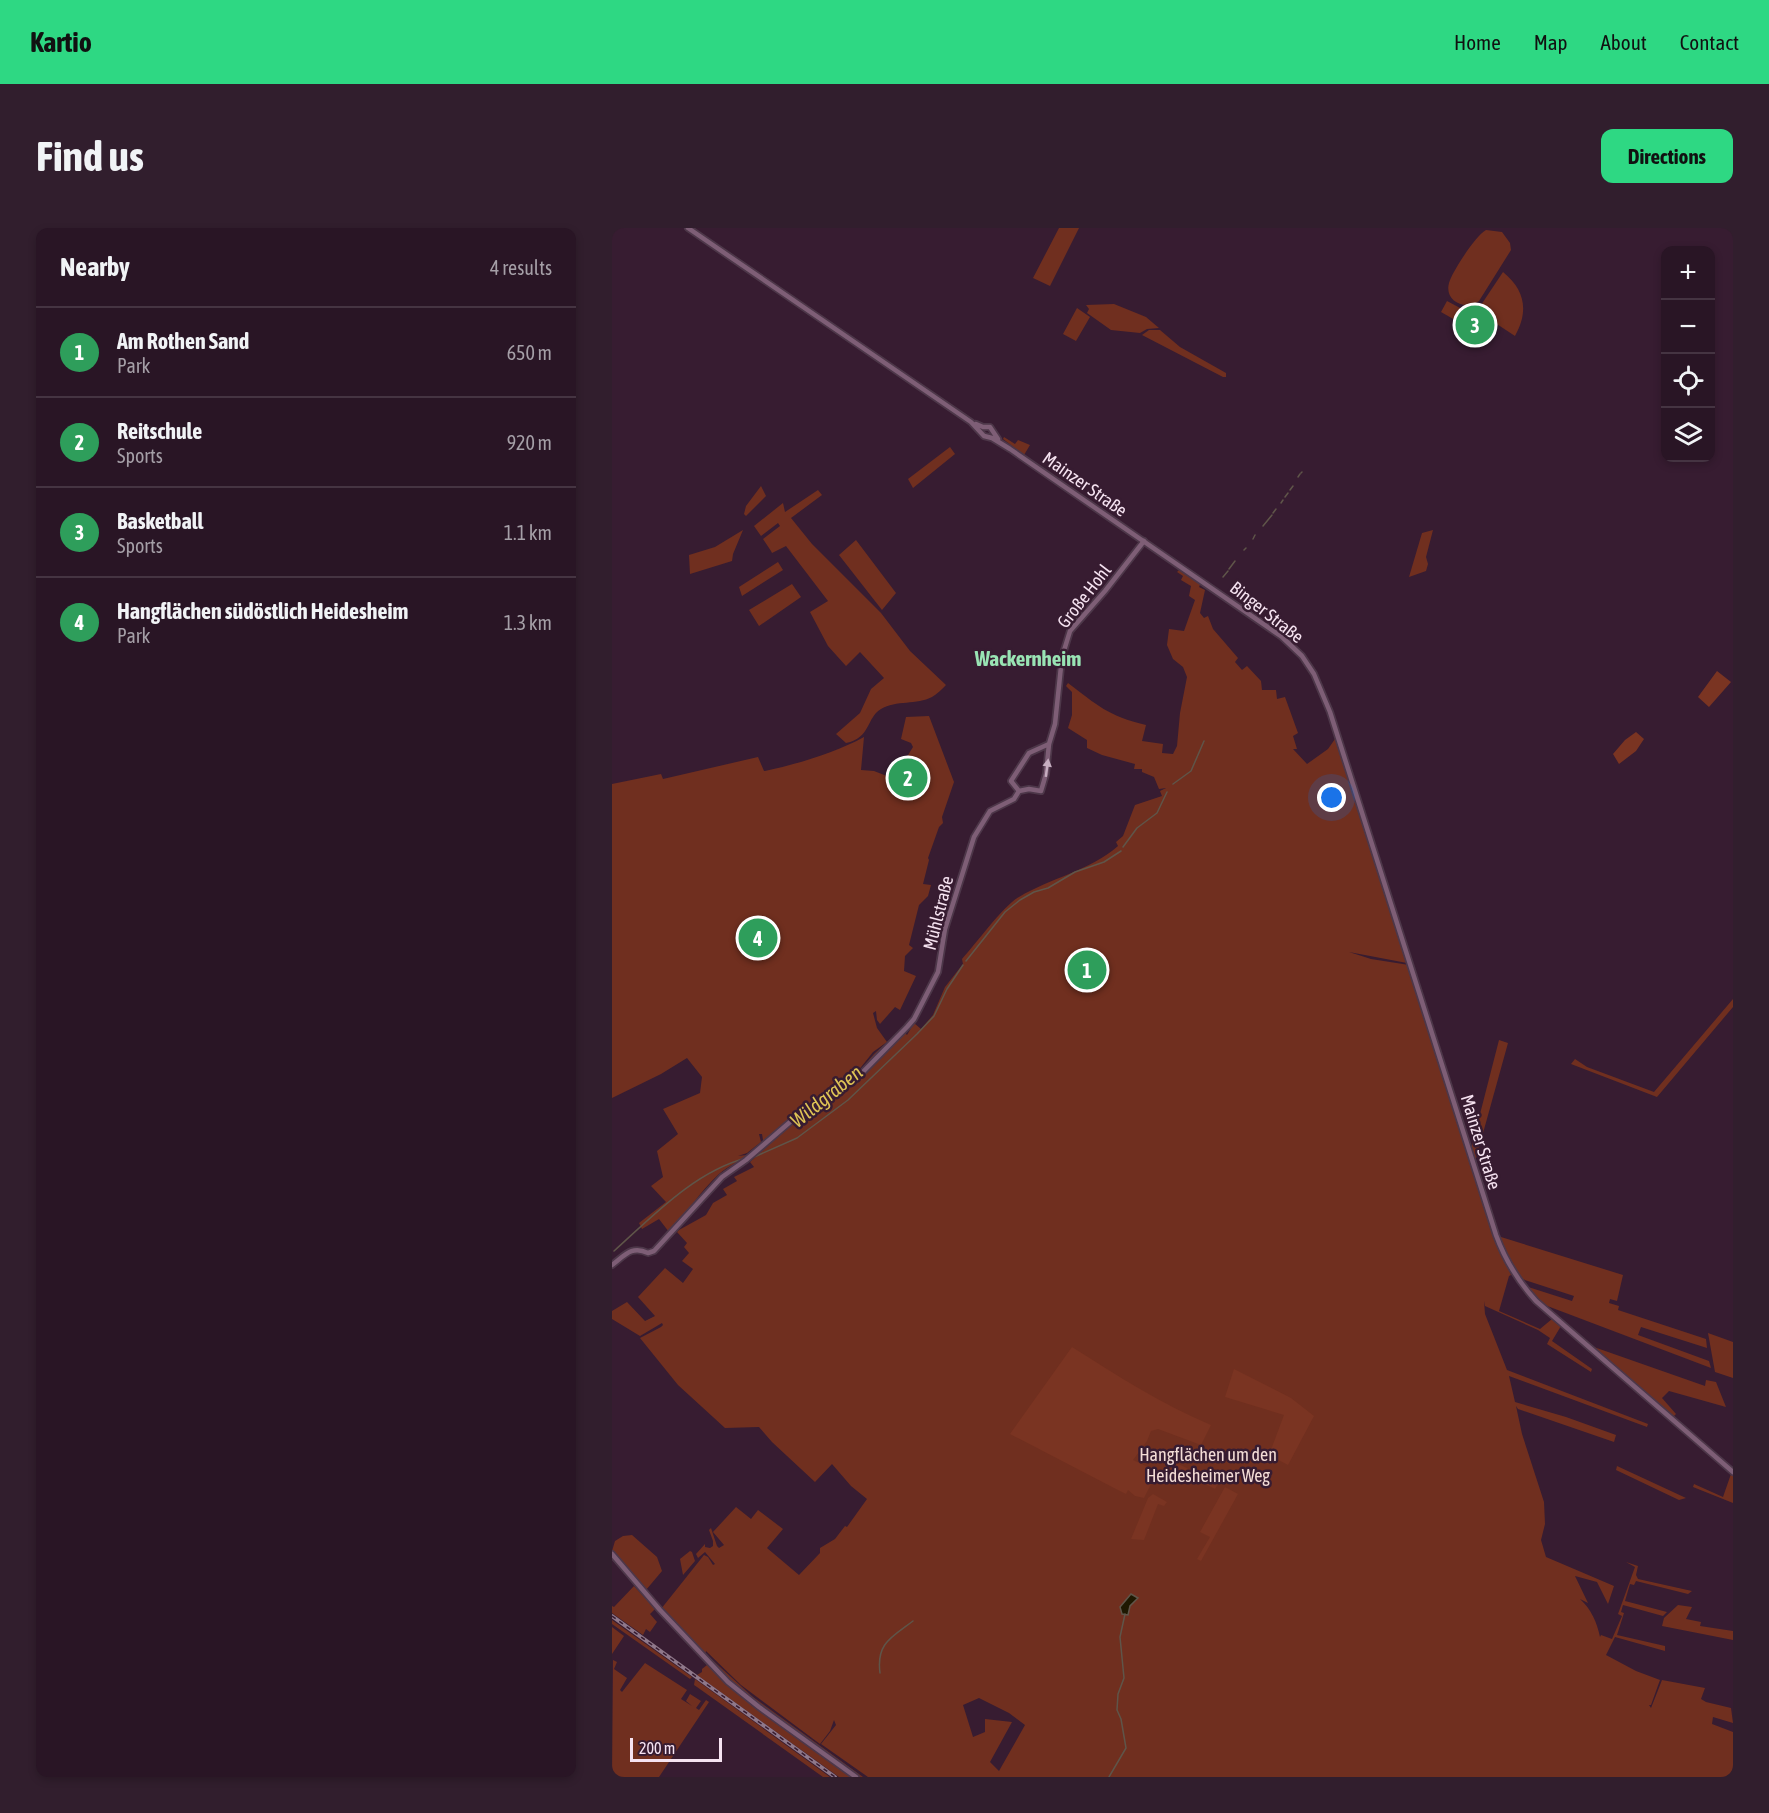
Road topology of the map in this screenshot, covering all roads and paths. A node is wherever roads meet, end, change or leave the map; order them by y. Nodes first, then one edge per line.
1 (688, 228) edge
2 (982, 429) junction
3 (991, 435) junction
4 (1144, 541) junction
5 (1337, 735) joint
6 (1049, 744) junction
7 (1019, 791) junction
8 (612, 1255) edge
9 (615, 1263) edge
10 (1733, 1472) edge
11 (612, 1554) edge
12 (856, 1777) edge

1 - 2 main road
2 - 3 main road
2 - 3 main road
3 - 4 main road, Mainzer Straße
4 - 5 main road, Binger Straße
4 - 6 main road, Große Hohl
5 - 10 main road, Mainzer Straße
6 - 7 main road
7 -> 6 main road, Große Hohl
7 - 9 main road, Mühlstraße
8 - 9 main road
11 - 12 main road

